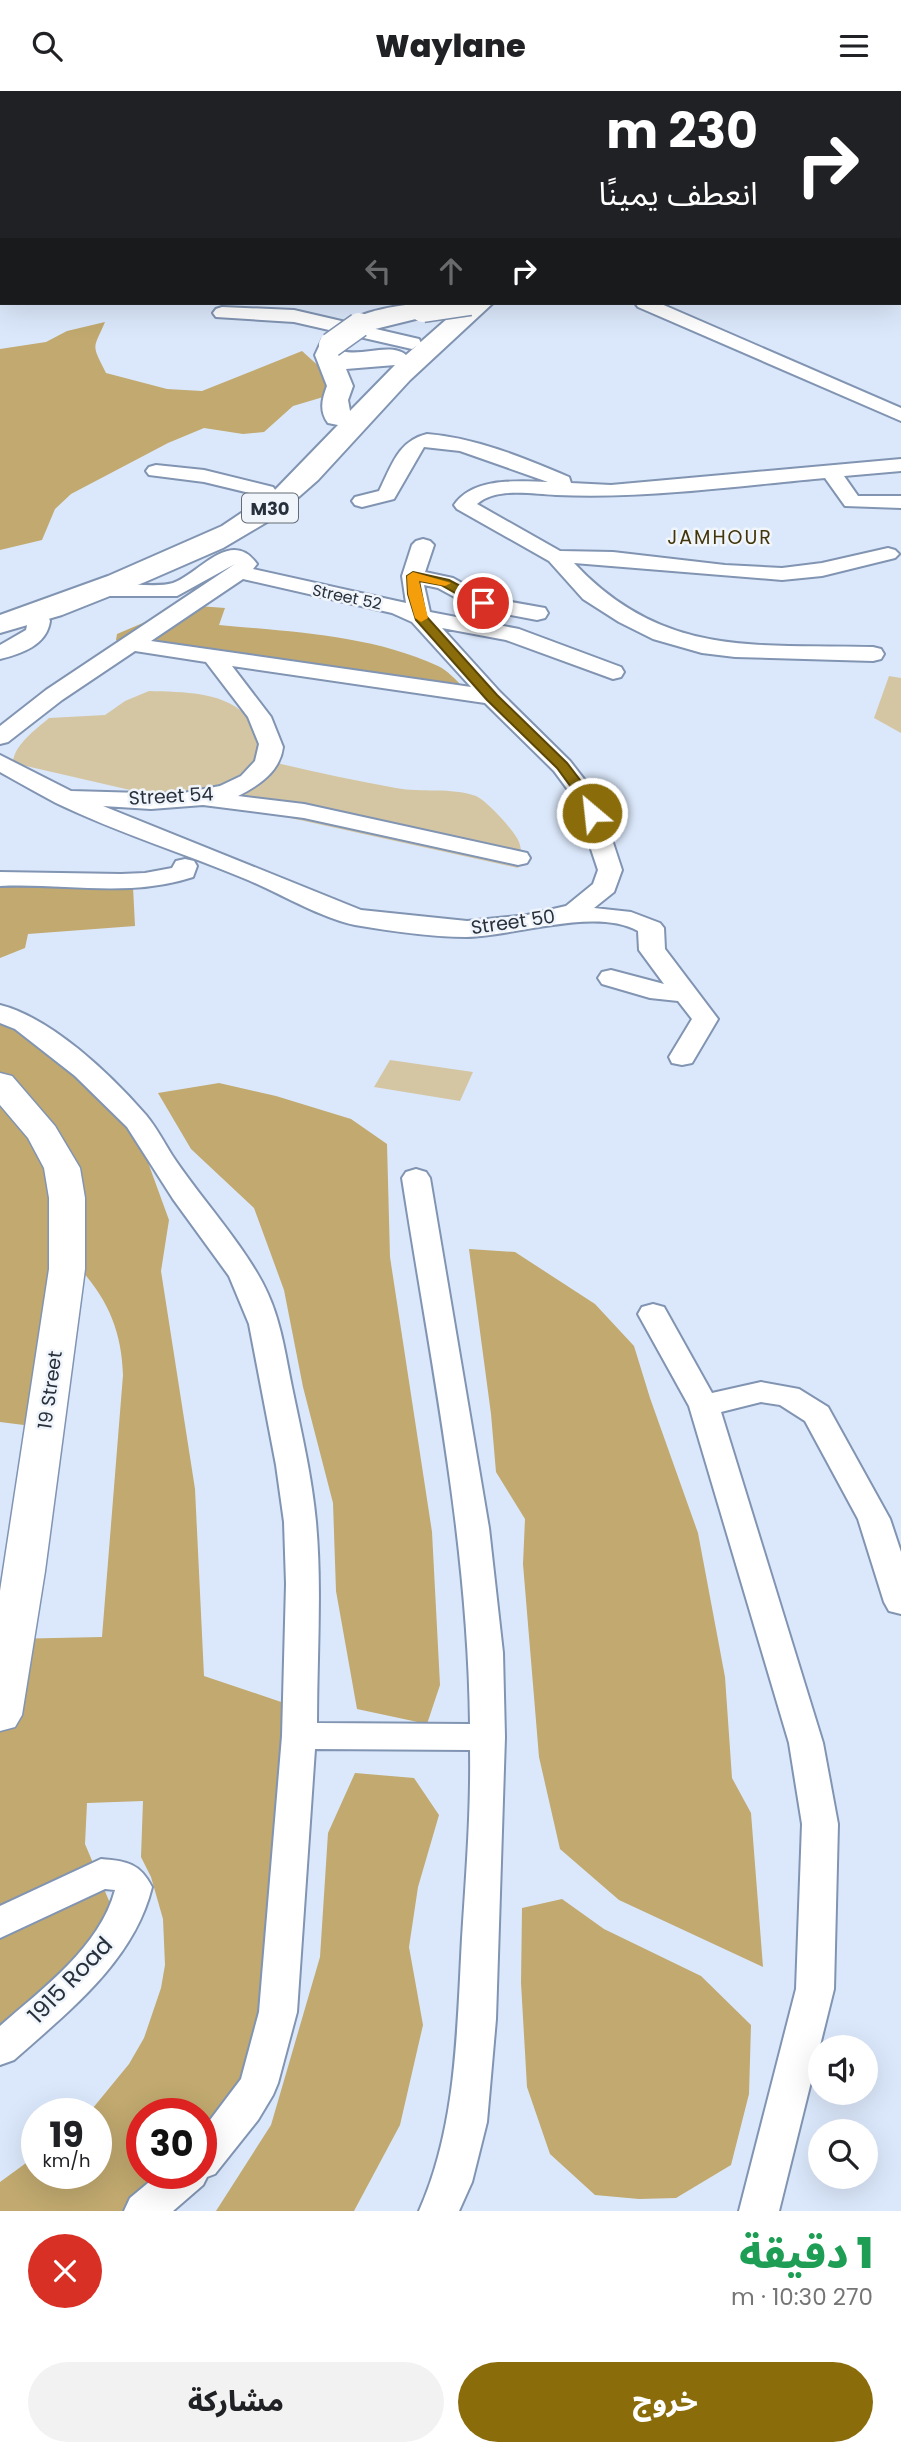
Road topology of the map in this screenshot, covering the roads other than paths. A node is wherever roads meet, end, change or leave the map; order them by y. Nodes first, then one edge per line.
1 (457, 305) edge
2 (459, 305) edge
3 (478, 305) edge
4 (649, 305) edge
5 (222, 313) dead end
6 (330, 350) junction
7 (403, 350) junction
8 (901, 395) edge
9 (858, 397) junction
10 (901, 415) edge
11 (337, 418) junction
12 (901, 465) edge
13 (830, 470) junction
14 (156, 471) dead end
15 (266, 491) junction
16 (587, 491) junction
17 (362, 502) dead end
18 (901, 502) edge
19 (423, 545) dead end
20 (888, 554) dead end
21 (556, 557) junction
22 (240, 572) junction
23 (413, 576) junction
24 (145, 580) junction
25 (537, 613) dead end
26 (420, 617) junction
27 (10, 618) edge
28 (129, 644) junction
29 (0, 652) edge
30 (873, 654) dead end
31 (212, 656) junction
32 (613, 672) dead end
33 (492, 697) junction
34 (0, 737) edge
35 (0, 762) edge
36 (64, 797) junction
37 (198, 799) junction
38 (518, 858) dead end
39 (185, 866) dead end
40 (0, 879) edge
41 (556, 917) junction
42 (611, 978) dead end
43 (686, 994) junction
44 (0, 1013) edge
45 (682, 1056) dead end
46 (0, 1083) edge
47 (416, 1178) dead end
48 (653, 1314) dead end
49 (704, 1406) junction
50 (901, 1602) edge
51 (0, 1715) edge
52 (299, 1736) junction
53 (488, 1737) junction
54 (0, 1923) edge
55 (0, 2049) edge
56 (217, 2145) edge
57 (170, 2189) edge
58 (144, 2211) edge
59 (439, 2211) edge
60 (758, 2211) edge

1 - 6 highway, bridge
2 - 7 highway, M30
3 - 24 highway, M30
4 - 9 street
5 - 7 street
6 - 7 highway
6 - 11 highway
7 - 11 highway, M30
8 - 9 street
9 - 10 street
11 - 15 highway, M30
12 - 13 street
13 - 16 street
13 - 18 street
14 - 15 street
15 - 27 highway, M30
16 - 17 street
16 - 21 street
19 - 23 street
20 - 21 street
21 - 30 street
22 - 24 street
22 - 26 street, Street 52
22 - 28 street
23 - 25 street
23 - 26 street
24 - 27 highway, M30
26 - 32 street, Street 52
26 - 33 street, Street 50
27 - 29 street
28 - 31 street
28 - 34 street
31 - 33 street
31 - 37 street, Street 54
33 - 41 street, Street 50
35 - 36 street, Street 50
36 - 37 street, Street 54
36 - 41 street, Street 50
37 - 38 street
39 - 40 street
41 - 43 street
42 - 43 street
43 - 45 street
44 - 52 street
46 - 51 main road, 19 Street
47 - 53 street
48 - 49 street
49 - 50 street
49 - 60 street
52 - 53 street
52 - 56 street
53 - 59 street
54 - 55 street, 1915 Road
57 - 58 street

